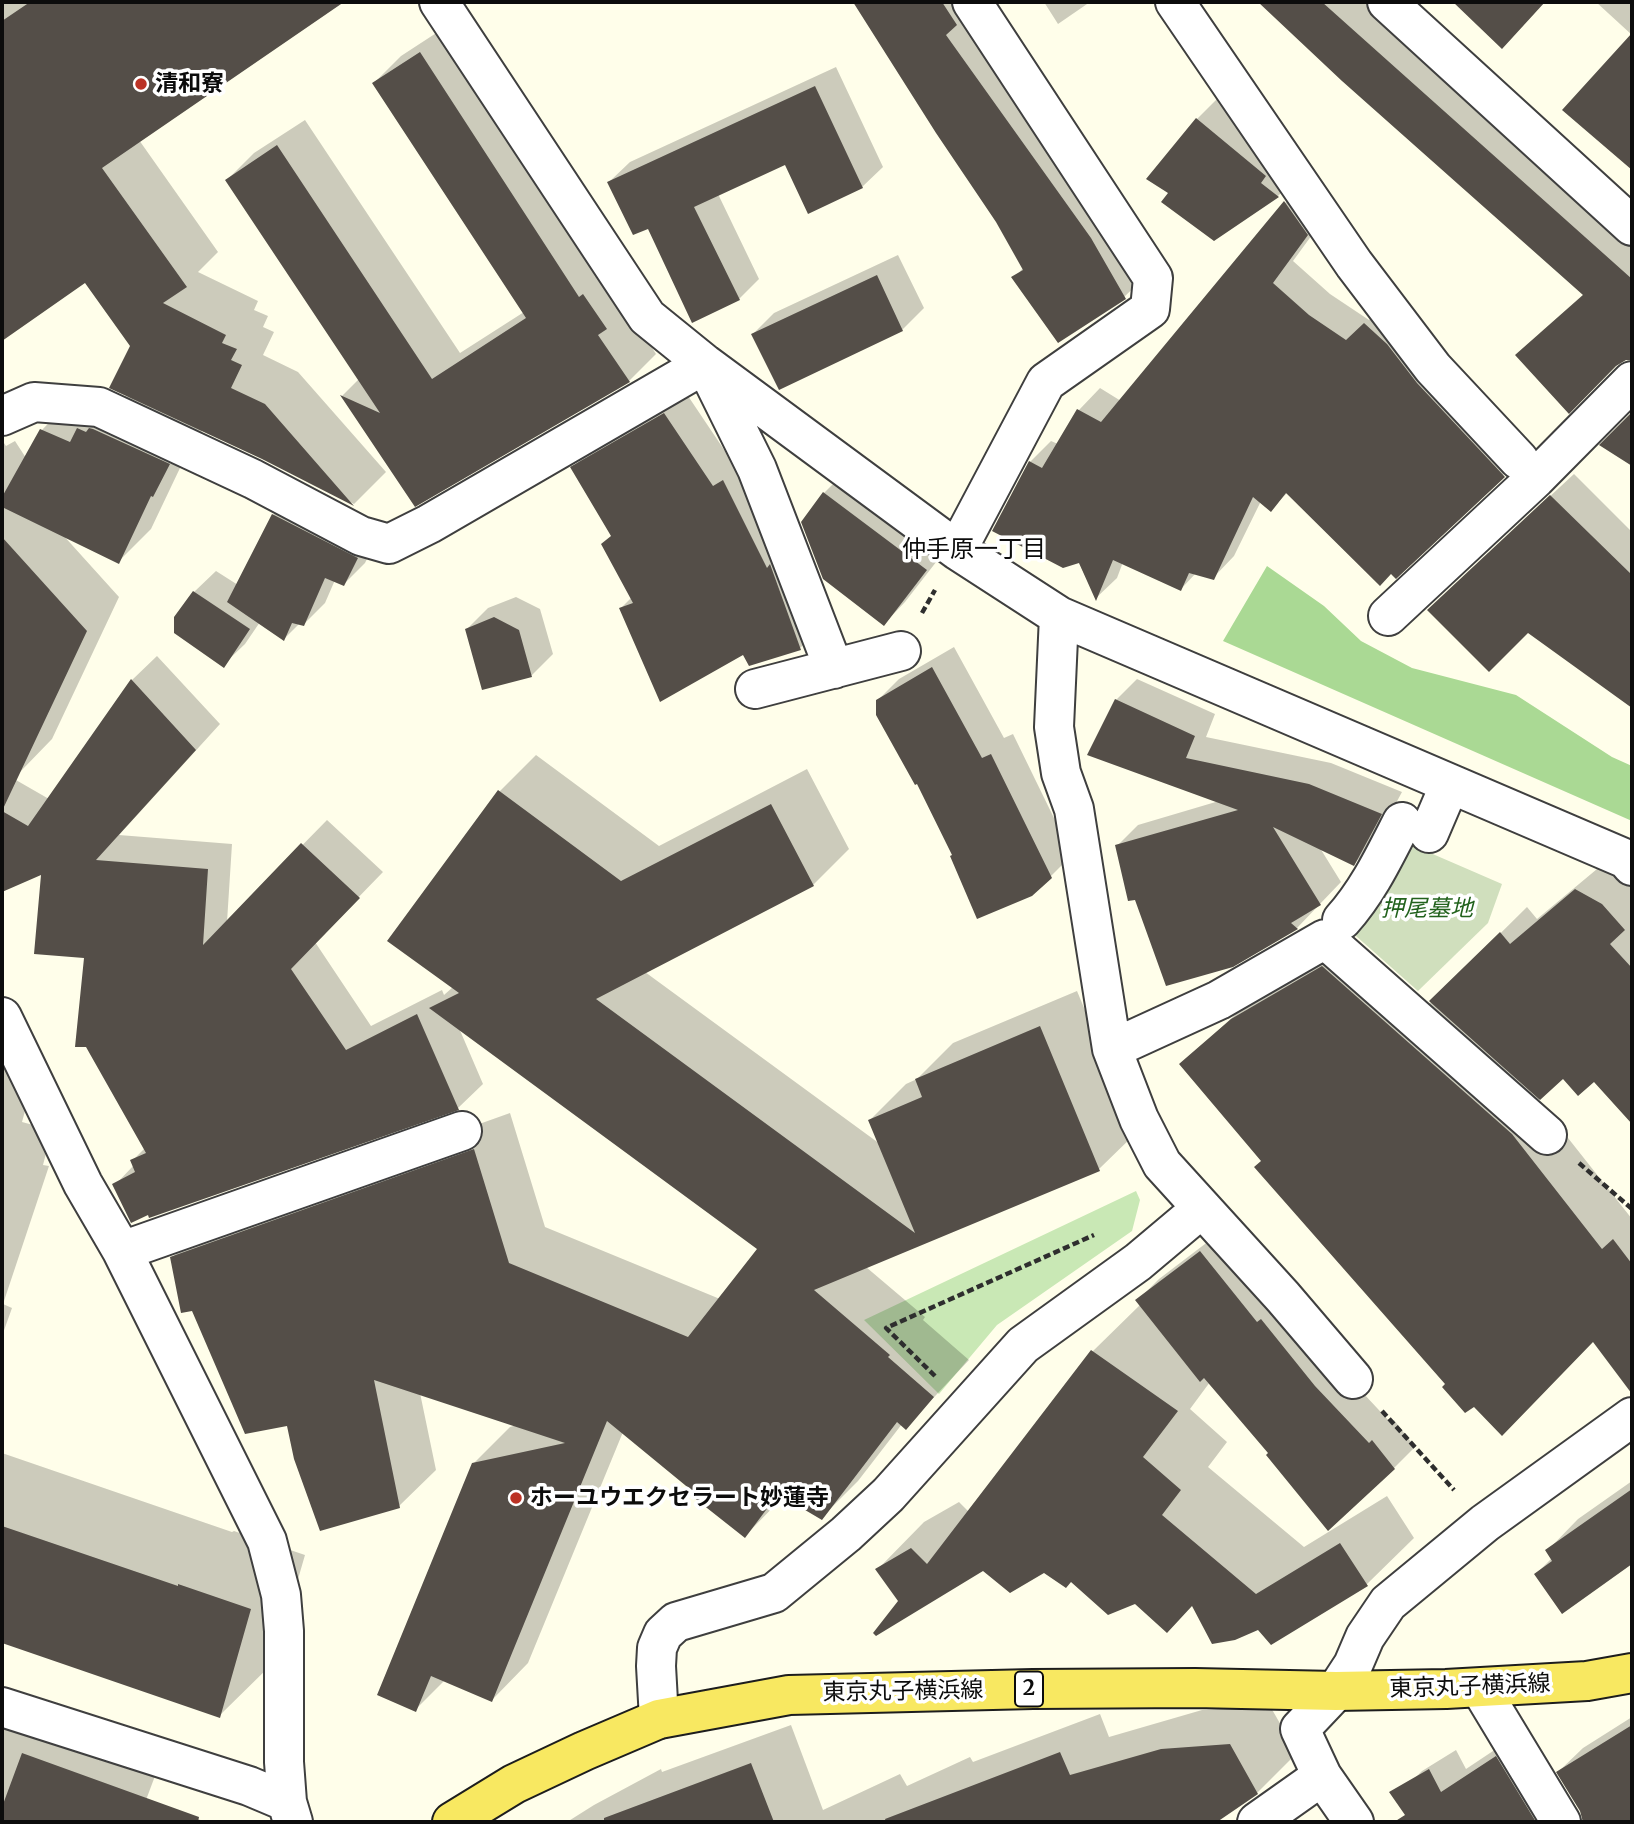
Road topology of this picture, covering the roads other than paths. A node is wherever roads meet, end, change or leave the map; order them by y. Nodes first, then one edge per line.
1 (439, 2) edge
2 (972, 2) edge
3 (1387, 2) edge
4 (1186, 6) edge
5 (1632, 226) edge
6 (705, 364) junction
7 (1632, 381) edge
8 (2, 416) edge
9 (1537, 459) junction
10 (957, 550) junction
11 (1059, 615) junction
12 (1388, 616) dead end
13 (901, 652) road end
14 (834, 669) junction
15 (755, 689) dead end
16 (1450, 784) junction
17 (1632, 866) edge
18 (1342, 920) dead end
19 (2, 1017) edge
20 (1112, 1049) junction
21 (462, 1131) dead end
22 (1547, 1135) road end
23 (1201, 1209) junction
24 (122, 1251) junction
25 (1353, 1379) road end
26 (1632, 1417) edge
27 (1632, 1674) edge
28 (1480, 1688) junction
29 (1336, 1691) junction
30 (2, 1707) edge
31 (659, 1719) junction
32 (1322, 1776) junction
33 (290, 1812) edge
34 (452, 1822) edge
35 (1257, 1822) edge
36 (1354, 1822) edge
37 (1561, 1822) edge

1 - 6 street
2 - 10 street
3 - 5 street
4 - 9 street
6 - 8 street
6 - 10 street
6 - 14 street
7 - 9 street
9 - 12 street
10 - 11 street
11 - 16 street
11 - 20 street
13 - 14 street
14 - 15 street
16 - 17 street
16 - 18 street
19 - 24 street
20 - 22 street
20 - 23 street
21 - 24 street
23 - 25 street
23 - 31 street
24 - 33 street
26 - 29 street
27 - 28 main road, 東京丸子横浜線 / 2
28 - 29 main road, 東京丸子横浜線 / 2
28 - 37 street
29 - 31 main road, 東京丸子横浜線 / 2
29 - 32 street
30 - 33 street
31 - 34 main road, 東京丸子横浜線 / 2
32 - 35 street
32 - 36 street

